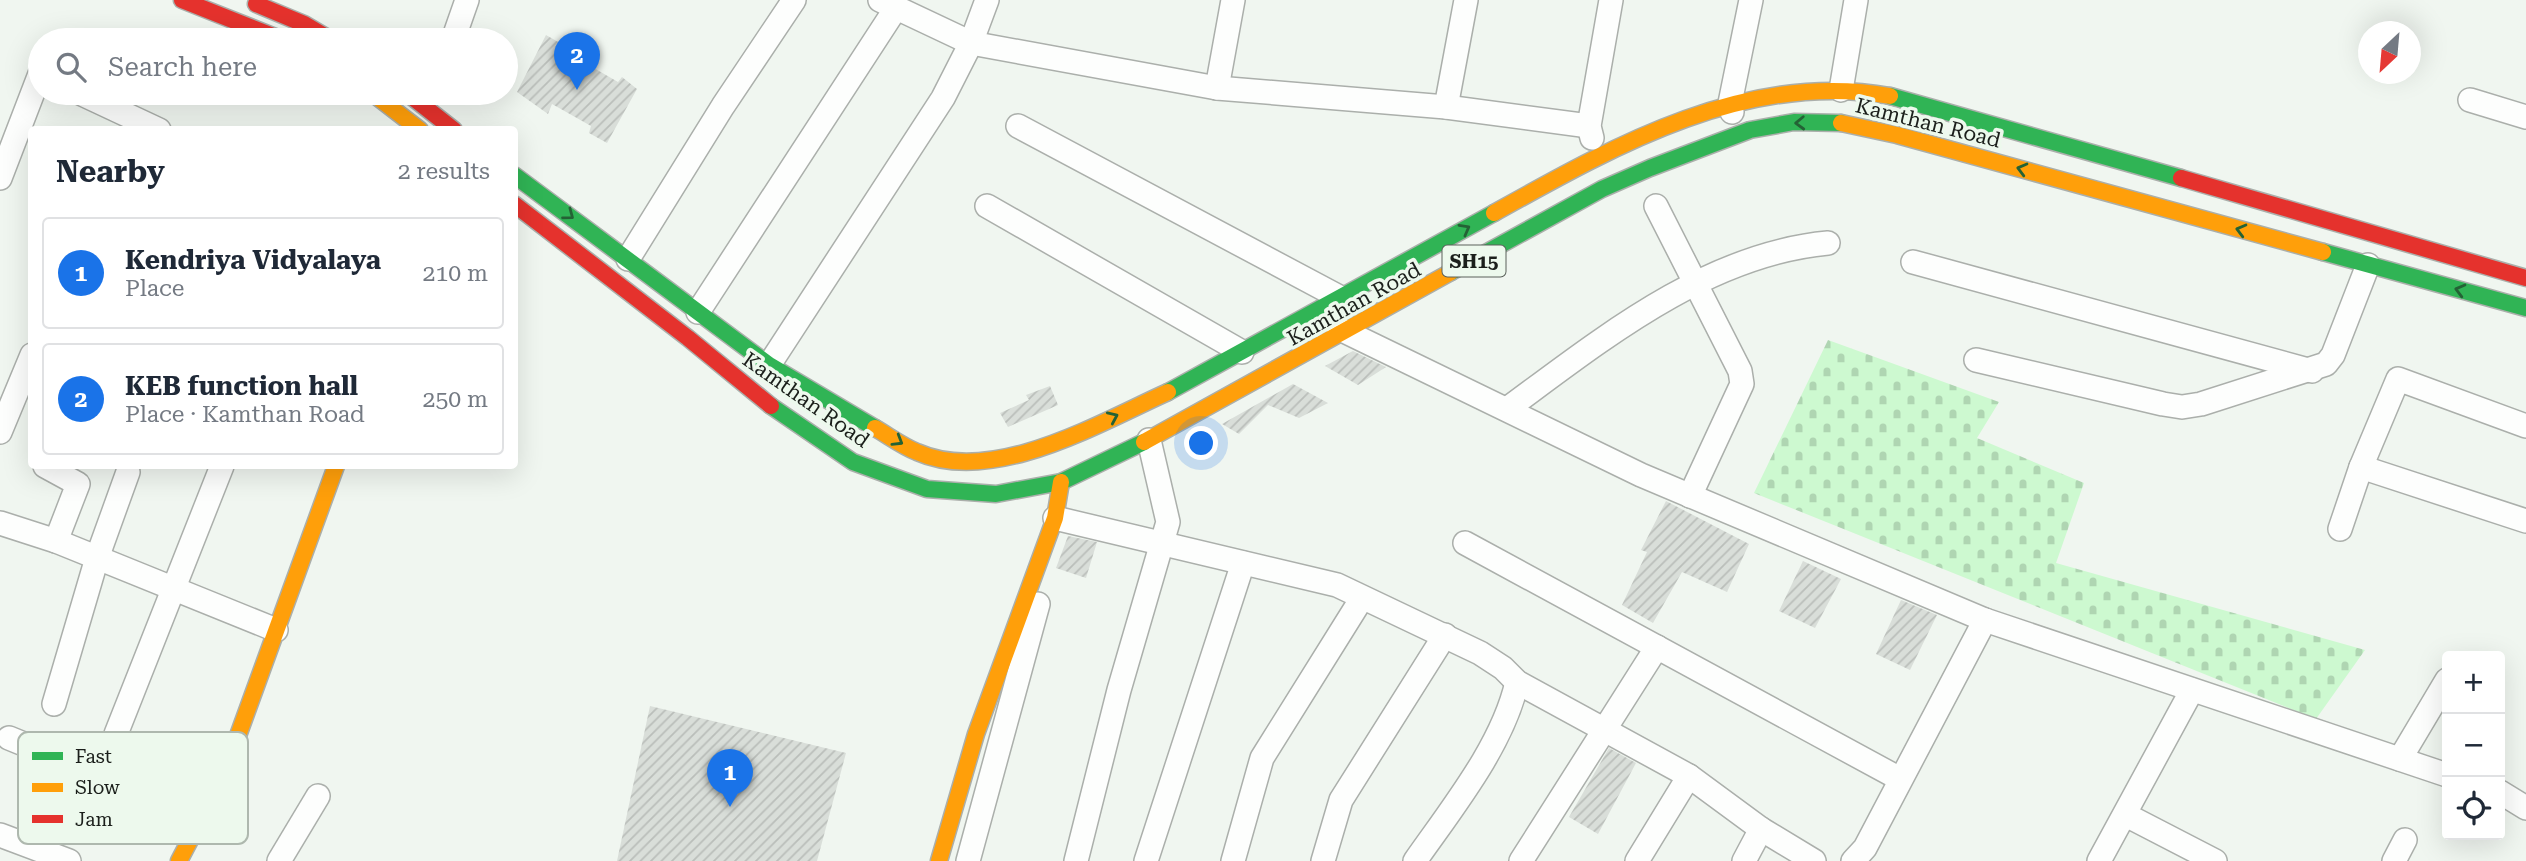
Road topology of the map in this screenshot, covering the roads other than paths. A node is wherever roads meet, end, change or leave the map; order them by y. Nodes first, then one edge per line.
1 (183, 0) edge
2 (245, 0) edge
3 (467, 0) edge
4 (794, 0) edge
5 (987, 0) edge
6 (1233, 0) edge
7 (1466, 0) edge
8 (1611, 0) edge
9 (1751, 0) edge
10 (1856, 0) edge
11 (888, 4) edge
12 (254, 28) edge
13 (311, 28) edge
14 (457, 28) edge
15 (971, 43) junction
16 (1216, 88) junction
17 (1841, 90) junction
18 (2470, 100) dead end
19 (1730, 103) junction
20 (28, 105) edge
21 (99, 105) edge
22 (409, 105) edge
23 (1446, 107) junction
24 (428, 111) edge
25 (2526, 117) edge
26 (127, 123) edge
27 (1589, 125) junction
28 (449, 126) edge
29 (1018, 126) dead end
30 (1736, 136) junction
31 (2090, 150) junction
32 (1595, 157) junction
33 (518, 177) edge
34 (0, 178) edge
35 (2077, 184) junction
36 (1601, 189) junction
37 (988, 206) dead end
38 (1656, 206) dead end
39 (518, 207) edge
40 (1828, 243) dead end
41 (628, 259) junction
42 (1913, 262) dead end
43 (2368, 265) junction
44 (2526, 278) edge
45 (1696, 283) junction
46 (1339, 298) junction
47 (2526, 309) edge
48 (698, 312) junction
49 (1308, 315) junction
50 (1348, 332) junction
51 (1242, 352) junction
52 (1976, 360) dead end
53 (28, 365) edge
54 (769, 365) junction
55 (2312, 371) junction
56 (1507, 409) junction
57 (2526, 426) edge
58 (0, 432) edge
59 (1149, 440) junction
60 (986, 460) junction
61 (2361, 467) junction
62 (50, 469) edge
63 (221, 469) edge
64 (335, 469) edge
65 (128, 472) dead end
66 (1060, 482) junction
67 (996, 494) junction
68 (1690, 496) junction
69 (1058, 518) junction
70 (2526, 521) edge
71 (0, 523) edge
72 (2340, 529) dead end
73 (56, 541) junction
74 (1465, 543) dead end
75 (1161, 545) junction
76 (97, 558) junction
77 (1243, 563) junction
78 (175, 591) junction
79 (1362, 598) junction
80 (1984, 620) junction
81 (276, 630) junction
82 (1445, 635) junction
83 (1657, 647) junction
84 (1517, 682) junction
85 (2442, 689) edge
86 (2192, 690) junction
87 (54, 704) dead end
88 (1604, 729) junction
89 (117, 732) edge
90 (239, 732) edge
91 (9, 738) dead end
92 (18, 742) edge
93 (2400, 760) junction
94 (2442, 773) edge
95 (1689, 776) junction
96 (1900, 779) junction
97 (2505, 795) edge
98 (318, 796) dead end
99 (2526, 808) edge
100 (2126, 815) junction
101 (1761, 829) junction
102 (0, 835) edge
103 (18, 842) edge
104 (24, 844) edge
105 (188, 844) edge
106 (69, 861) edge
107 (179, 861) edge
108 (279, 861) edge
109 (939, 861) edge
110 (968, 861) edge
111 (1076, 861) edge
112 (1146, 861) edge
113 (1233, 861) edge
114 (1323, 861) edge
115 (1415, 861) edge
116 (1521, 861) edge
117 (1637, 861) edge
118 (1744, 861) edge
119 (1814, 861) edge
120 (1853, 861) edge
121 (2099, 861) edge
122 (2215, 861) edge

1 - 12 main road
2 - 13 main road
3 - 14 street
4 - 41 street
5 - 15 street
6 - 16 street
7 - 23 street
8 - 27 street
9 - 19 street
10 - 17 street
11 - 15 street
11 - 48 street
15 - 16 street
15 - 54 street
16 - 23 street
17 - 19 main road, Kamthan Road / SH15
17 - 31 main road, Kamthan Road / SH15
18 - 25 street
19 - 30 street
19 - 32 main road, Kamthan Road / SH15
20 - 34 street
21 - 26 street
22 - 24 main road
23 - 27 street
24 - 28 main road
27 - 32 street
29 - 46 street
35 -> 30 main road, Kamthan Road / SH15
30 - 36 main road, Kamthan Road / SH15
31 - 35 main road
31 - 44 main road, Kamthan Road / SH15
32 - 36 street
46 -> 32 main road, Kamthan Road / SH15
33 -> 41 main road, Kamthan Road / SH15
43 -> 35 main road, Kamthan Road / SH15
36 - 50 main road, Kamthan Road / SH15
37 - 51 street
38 - 45 street
39 - 67 main road, Kamthan Road / SH15
40 - 45 street
41 - 48 main road, Kamthan Road / SH15
42 - 55 street
47 -> 43 main road, Kamthan Road / SH15
43 - 55 street
45 - 56 street
45 - 68 street
46 - 49 main road, Kamthan Road / SH15
48 - 54 main road, Kamthan Road / SH15
49 - 50 street
49 - 51 main road, Kamthan Road / SH15
50 - 56 street
50 - 59 main road, Kamthan Road / SH15
60 -> 51 main road, Kamthan Road / SH15
52 - 55 street
53 - 58 street
54 -> 60 main road, Kamthan Road / SH15
56 - 68 street
57 - 61 street
59 - 66 main road, Kamthan Road / SH15
59 - 75 street
60 - 67 main road
61 - 70 street
61 - 72 street
62 - 73 street
63 - 78 street
64 - 81 main road
65 - 76 street
66 - 67 main road, Kamthan Road / SH15
66 - 69 main road
68 - 80 street
69 - 75 street
69 - 109 main road
69 - 110 street
71 - 73 street
73 - 76 street
74 - 83 street
75 - 77 street
75 - 111 street
76 - 78 street
76 - 87 street
77 - 79 street
77 - 112 street
78 - 81 street
78 - 89 street
79 - 82 street
79 - 113 street
80 - 86 street
80 - 96 street
81 - 90 main road
82 - 84 street
82 - 114 street
83 - 88 street
83 - 96 street
84 - 88 street
84 - 115 street
85 - 93 street
86 - 93 street
86 - 100 street
88 - 95 street
88 - 116 street
91 - 92 street
93 - 94 street
95 - 101 street
95 - 117 street
96 - 120 street
97 - 99 street
98 - 108 street
100 - 121 street
100 - 122 street
101 - 118 street
101 - 119 street
102 - 103 street
104 - 106 street
105 - 107 main road

